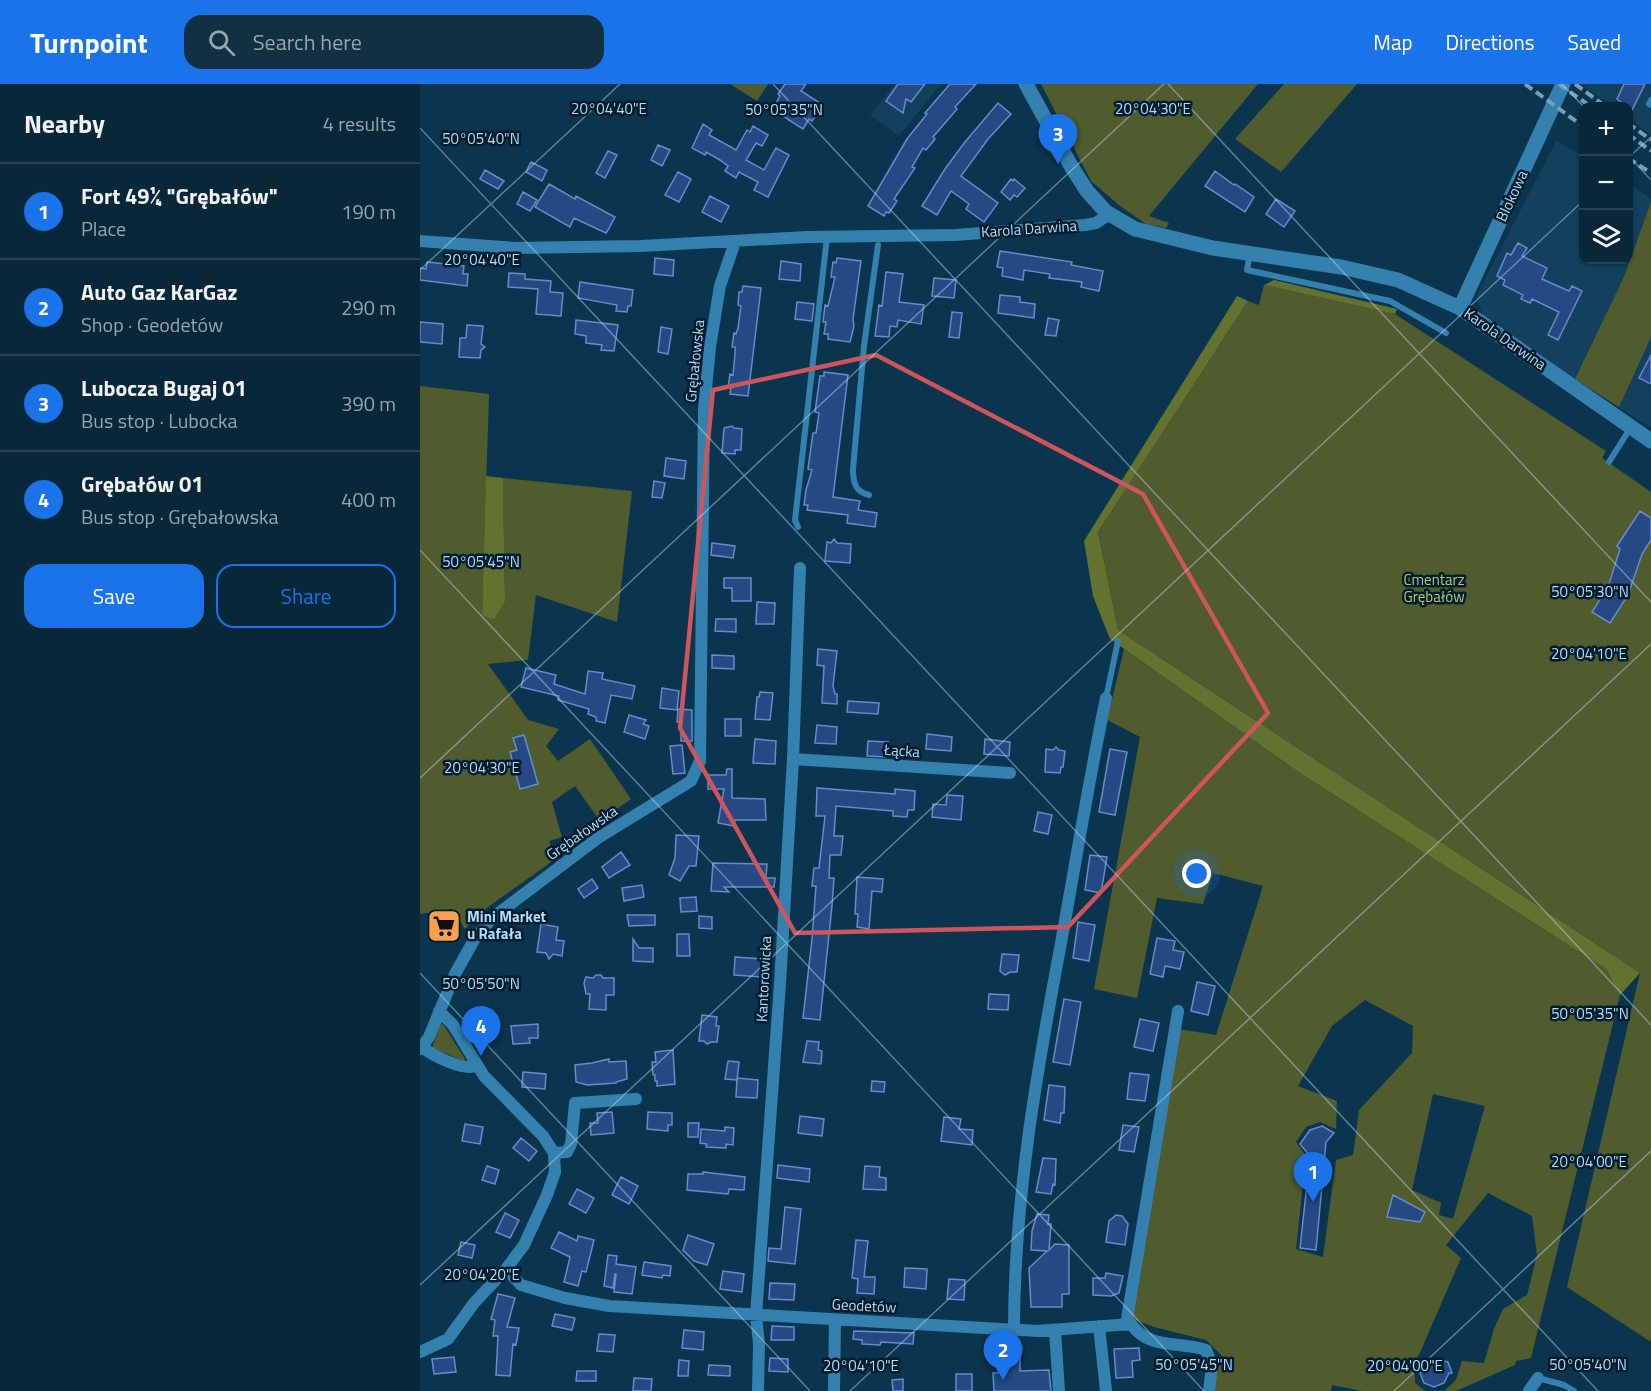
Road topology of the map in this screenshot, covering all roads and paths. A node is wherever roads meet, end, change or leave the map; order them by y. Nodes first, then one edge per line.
1 (1026, 84) edge
2 (1563, 84) edge
3 (1651, 100) edge
4 (1651, 105) edge
5 (1108, 214) junction
6 (827, 237) junction
7 (420, 241) edge
8 (735, 242) junction
9 (878, 245) dead end
10 (1250, 252) junction
11 (1460, 308) junction
12 (1446, 333) dead end
13 (1632, 427) junction
14 (1651, 441) edge
15 (1608, 462) dead end
16 (869, 495) dead end
17 (798, 527) dead end
18 (800, 568) dead end
19 (1118, 641) dead end
20 (1107, 698) joint
21 (793, 759) junction
22 (1010, 773) dead end
23 (439, 1011) junction
24 (1178, 1011) dead end
25 (421, 1048) edge
26 (476, 1066) junction
27 (636, 1099) dead end
28 (554, 1153) junction
29 (506, 1269) junction
30 (756, 1316) junction
31 (835, 1320) junction
32 (1126, 1325) junction
33 (1100, 1326) junction
34 (1014, 1330) junction
35 (1055, 1330) junction
36 (420, 1352) edge
37 (1538, 1378) joint
38 (758, 1391) edge
39 (834, 1391) edge
40 (1059, 1391) edge
41 (1106, 1391) edge
42 (1209, 1391) edge
43 (1529, 1391) edge
44 (1574, 1391) edge

1 - 5 street
2 - 11 street, Blokowa
3 - 4 lane
5 - 6 street, Karola Darwina
5 - 10 street, Karola Darwina
6 - 8 street, Karola Darwina
6 - 17 lane
7 - 8 street, Karola Darwina
8 - 23 street, Grębałowska
9 - 16 lane
10 - 11 street, Karola Darwina
10 - 12 lane
11 - 13 street, Karola Darwina
13 - 14 street, Karola Darwina
13 - 15 lane
18 - 21 street, Kantorowicka
19 - 20 lane
20 - 34 street
21 - 22 street, Łącka
21 - 30 street, Kantorowicka
23 - 25 street, Grębałowska
23 - 26 street
24 - 32 street
25 - 26 street
26 - 28 street
27 - 28 street
28 - 29 street
29 - 30 street, Geodetów
29 - 36 street
30 - 31 street, Geodetów
30 - 38 street, Kantorowicka
31 - 34 street, Geodetów
31 - 39 street
32 - 33 street, Geodetów
32 - 42 street
33 - 35 street, Geodetów
33 - 41 street
34 - 35 street, Geodetów
35 - 40 street
37 - 43 street
37 - 44 lane

